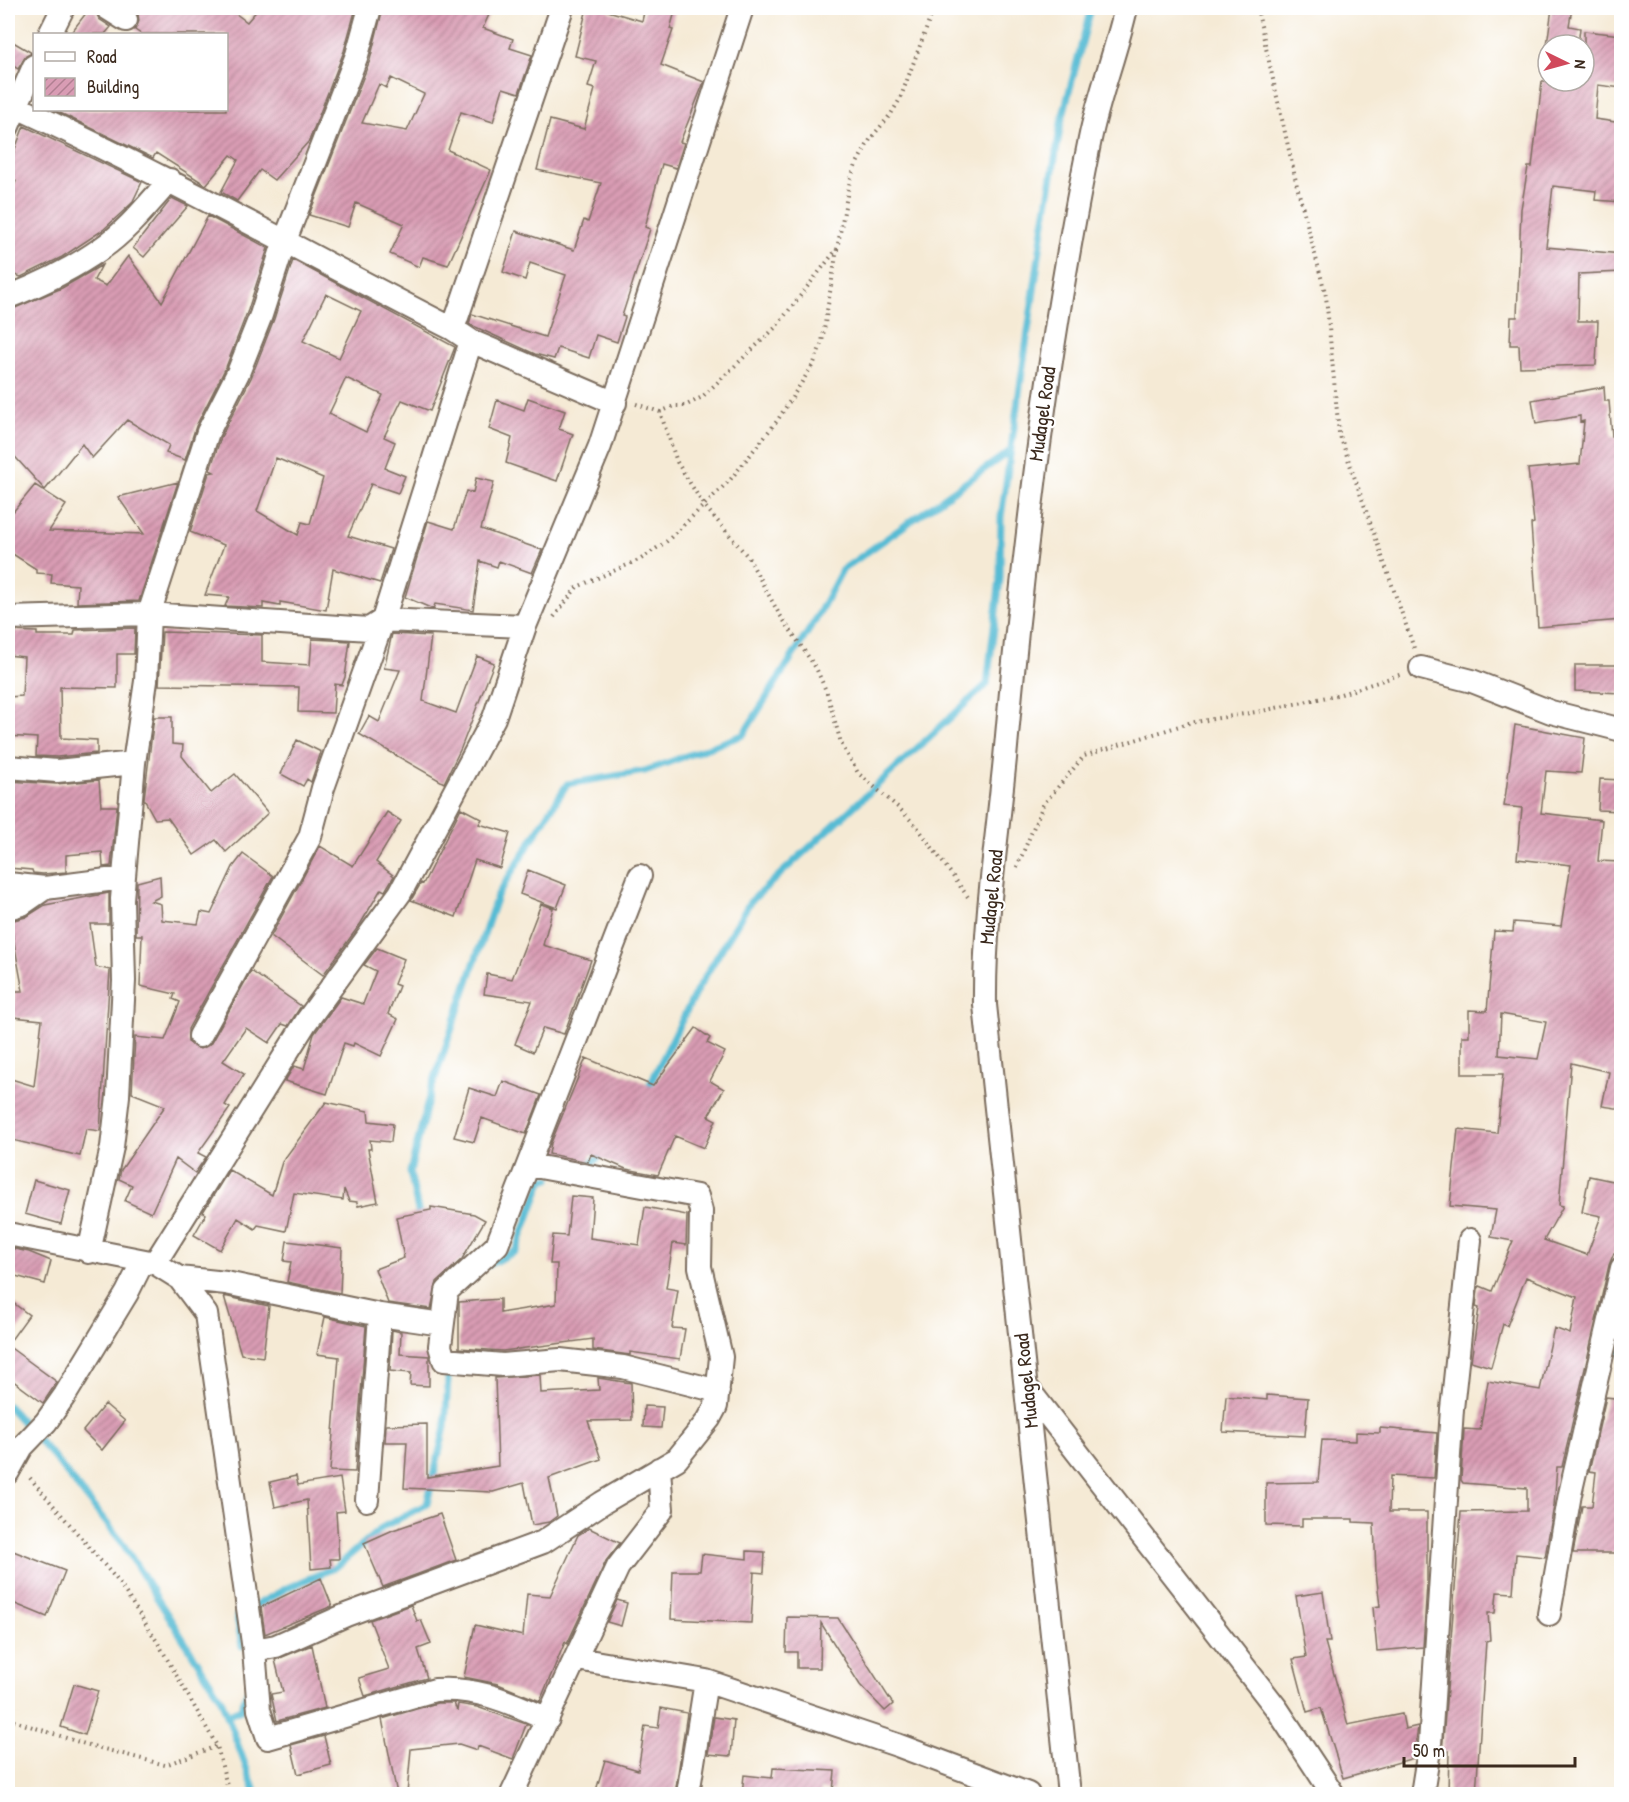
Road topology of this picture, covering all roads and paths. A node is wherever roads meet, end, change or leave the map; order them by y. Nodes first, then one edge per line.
1 (63, 8) edge
2 (108, 8) edge
3 (370, 8) edge
4 (562, 8) edge
5 (742, 8) edge
6 (934, 8) edge
7 (1126, 8) edge
8 (1257, 8) edge
9 (126, 21) dead end
10 (50, 33) edge
11 (33, 68) edge
12 (10, 112) edge
13 (170, 180) junction
14 (284, 243) junction
15 (837, 249) junction
16 (8, 297) edge
17 (462, 335) junction
18 (615, 403) junction
19 (704, 506) junction
20 (149, 615) junction
21 (8, 618) edge
22 (383, 620) junction
23 (525, 626) junction
24 (1420, 668) junction
25 (1622, 730) edge
26 (134, 763) junction
27 (8, 767) edge
28 (1014, 875) dead end
29 (640, 876) dead end
30 (123, 878) junction
31 (8, 884) edge
32 (45, 888) junction
33 (8, 908) edge
34 (986, 920) junction
35 (200, 1036) dead end
36 (529, 1165) junction
37 (8, 1234) edge
38 (1470, 1240) dead end
39 (89, 1252) junction
40 (149, 1262) junction
41 (1622, 1268) edge
42 (179, 1278) junction
43 (380, 1316) junction
44 (442, 1324) junction
45 (1028, 1389) junction
46 (718, 1391) junction
47 (15, 1459) edge
48 (659, 1469) junction
49 (367, 1500) dead end
50 (1549, 1614) dead end
51 (254, 1650) junction
52 (577, 1659) junction
53 (706, 1681) junction
54 (8, 1719) edge
55 (548, 1719) junction
56 (217, 1746) junction
57 (229, 1794) edge
58 (512, 1794) edge
59 (688, 1794) edge
60 (1028, 1794) edge
61 (1069, 1794) edge
62 (1333, 1794) edge
63 (1422, 1794) edge

1 - 10 street
2 - 9 street
3 - 14 street
4 - 17 street
5 - 18 street
6 - 15 path
7 - 34 street, Mudagel Road
8 - 24 path
11 - 12 street
12 - 13 street
13 - 14 street
13 - 16 street
14 - 17 street
14 - 20 street
15 - 19 path
15 - 19 path
17 - 18 street
17 - 22 street
18 - 23 street
19 - 23 path
19 - 34 path
20 - 21 street
20 - 22 street
20 - 26 street
22 - 23 street
22 - 35 street
23 - 40 street
24 - 25 street
24 - 28 path
26 - 27 street
26 - 30 street
29 - 36 street
30 - 32 street
30 - 39 street
31 - 32 street
32 - 33 street
34 - 45 street, Mudagel Road
36 - 44 street
36 - 46 street
37 - 39 street
38 - 63 street
39 - 40 street
40 - 42 street
40 - 47 street
41 - 50 street
42 - 43 street
42 - 51 street
43 - 44 street
43 - 49 street
44 - 46 street
45 - 61 street, Mudagel Road
45 - 62 street
46 - 48 street
47 - 56 path
48 - 51 street
48 - 52 street
51 - 55 street
52 - 53 street
52 - 55 street
53 - 59 street
53 - 60 street
54 - 56 path
55 - 58 street
56 - 57 path

